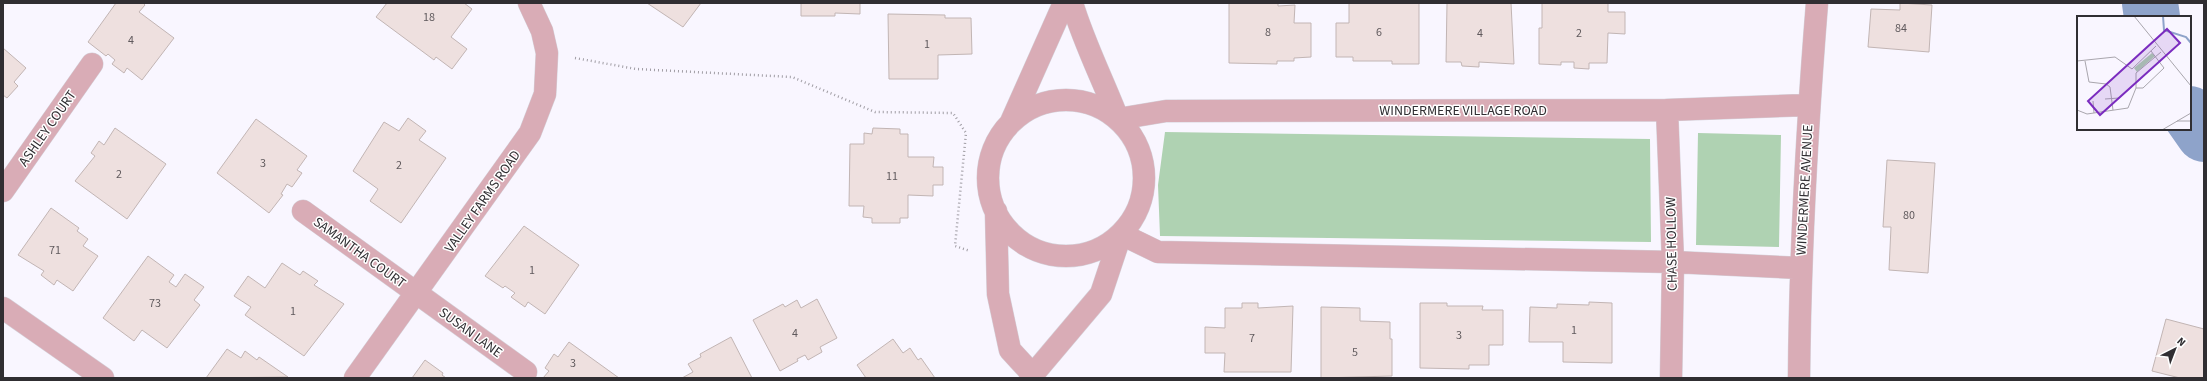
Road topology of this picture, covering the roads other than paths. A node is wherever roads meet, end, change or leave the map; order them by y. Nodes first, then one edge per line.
1 (529, 3) edge
2 (1064, 3) edge
3 (1072, 3) edge
4 (1817, 3) edge
5 (92, 64) dead end
6 (1808, 105) junction
7 (1667, 110) junction
8 (1118, 119) junction
9 (1010, 123) junction
10 (3, 191) edge
11 (303, 211) dead end
12 (996, 211) junction
13 (1121, 234) junction
14 (1673, 262) junction
15 (1800, 268) junction
16 (417, 293) junction
17 (3, 308) edge
18 (526, 372) dead end
19 (1032, 376) edge
20 (103, 378) edge
21 (355, 378) edge
22 (1671, 378) edge
23 (1799, 378) edge

1 - 16 street, VALLEY FARMS ROAD
2 - 9 street
3 - 8 street
4 - 6 street, WINDERMERE AVENUE
5 - 10 street, ASHLEY COURT
6 - 7 street, WINDERMERE VILLAGE ROAD
6 - 15 street, WINDERMERE AVENUE
7 - 8 street, WINDERMERE VILLAGE ROAD
7 - 14 street, CHASE HOLLOW
8 - 9 street
8 - 13 street
9 - 12 street
11 - 16 street, SAMANTHA COURT
12 - 13 street
12 - 19 street
13 - 14 street
13 - 19 street
14 - 15 street
14 - 22 street, CHASE HOLLOW
15 - 23 street, WINDERMERE AVENUE
16 - 18 street, SUSAN LANE
16 - 21 street, VALLEY FARMS ROAD
17 - 20 street

